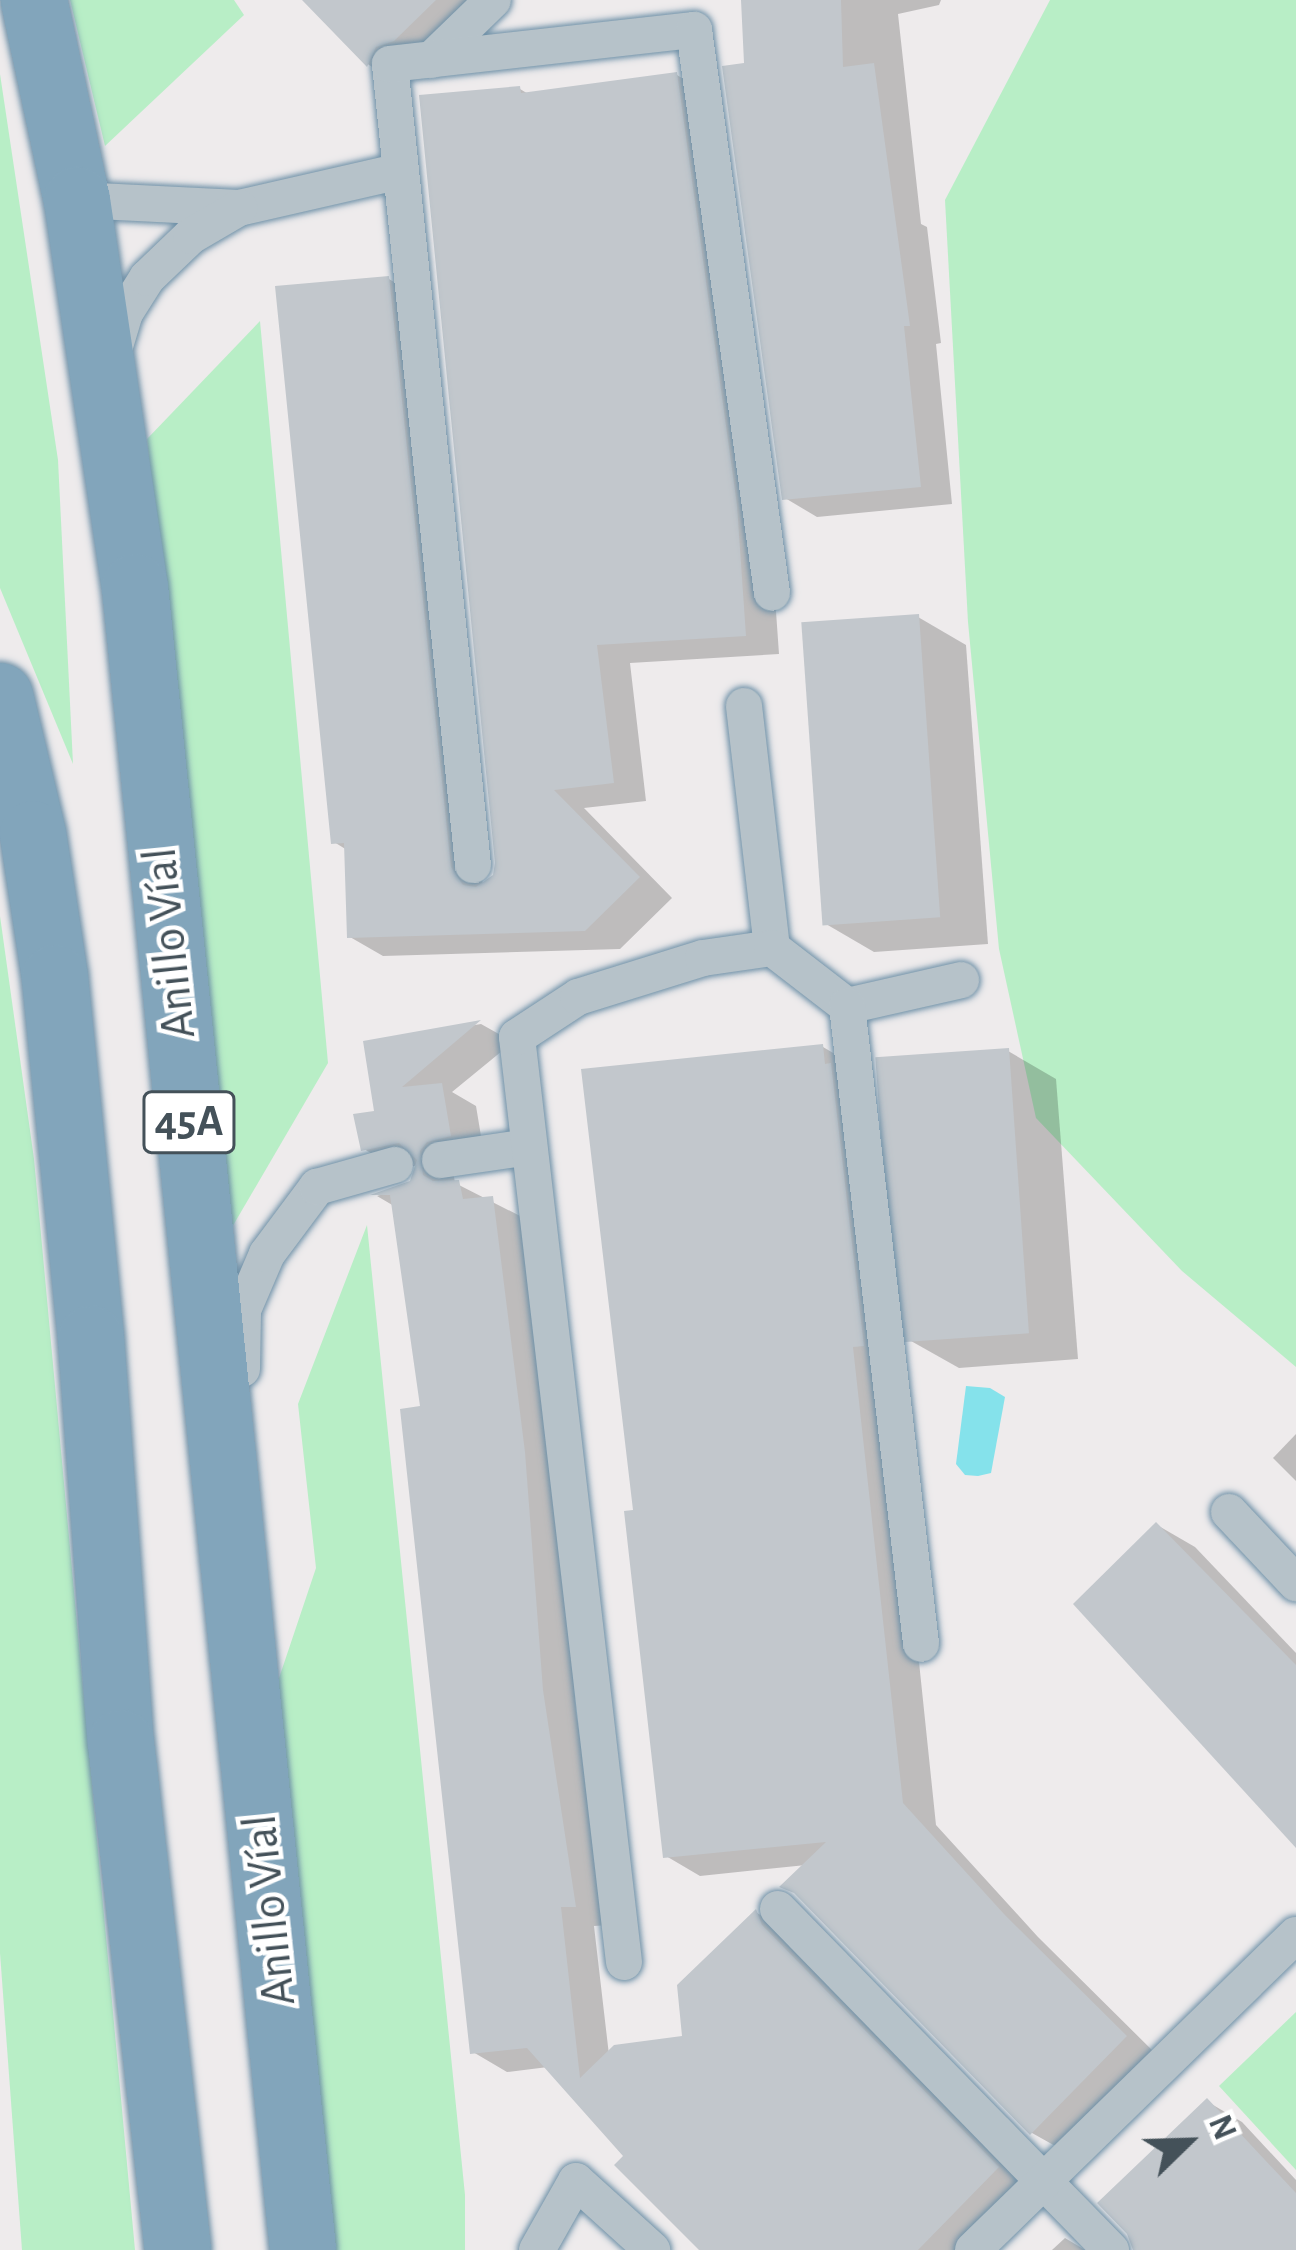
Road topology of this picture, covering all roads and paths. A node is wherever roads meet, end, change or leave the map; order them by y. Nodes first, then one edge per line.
1 (34, 0) edge
2 (494, 0) edge
3 (431, 60) junction
4 (401, 171) junction
5 (77, 200) junction
6 (239, 208) junction
7 (109, 413) junction
8 (772, 593) dead end
9 (0, 696) edge
10 (745, 706) dead end
11 (473, 866) dead end
12 (772, 948) junction
13 (961, 980) dead end
14 (848, 1006) junction
15 (529, 1147) junction
16 (440, 1160) dead end
17 (395, 1165) dead end
18 (1229, 1512) dead end
19 (1296, 1583) edge
20 (238, 1588) junction
21 (920, 1644) dead end
22 (778, 1909) dead end
23 (1296, 1935) edge
24 (624, 1962) dead end
25 (1042, 2182) junction
26 (178, 2250) edge
27 (303, 2250) edge
28 (537, 2250) edge
29 (652, 2250) edge
30 (974, 2250) edge
31 (1111, 2250) edge

1 - 5 highway, Anillo Víal / 45A
2 - 3 lane
3 - 4 lane
3 - 8 lane
4 - 6 lane
4 - 11 lane
5 - 6 lane
5 - 7 highway, Anillo Víal / 45A
6 - 7 lane
7 - 20 highway, Anillo Víal / 45A
9 - 26 highway, 45A
10 - 12 lane
12 - 14 lane
12 - 15 lane
13 - 14 lane
14 - 21 lane
15 - 16 lane
15 - 24 lane
17 - 20 lane
18 - 19 lane
20 - 27 highway, Anillo Víal / 45A
22 - 25 lane
23 - 25 lane
25 - 30 lane
25 - 31 lane
28 - 29 lane

